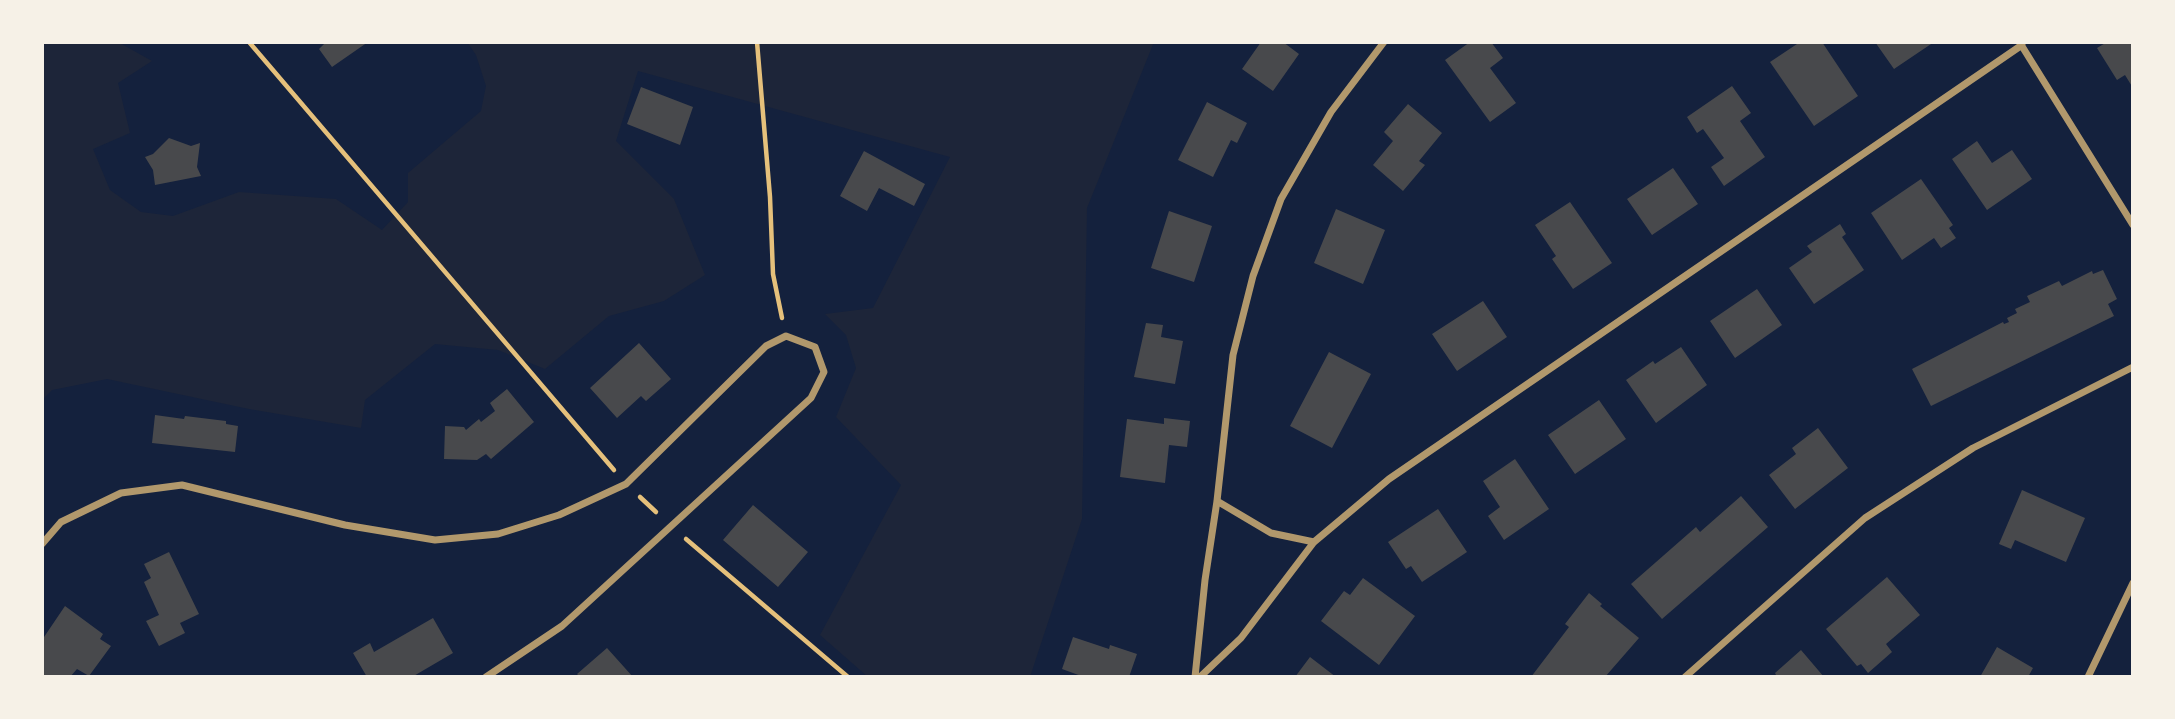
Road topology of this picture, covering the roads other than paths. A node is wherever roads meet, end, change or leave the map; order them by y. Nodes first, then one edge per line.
1 (1384, 42) edge
2 (2021, 44) edge
3 (2133, 225) edge
4 (2133, 367) edge
5 (1217, 501) junction
6 (1314, 542) junction
7 (42, 544) edge
8 (2133, 583) edge
9 (486, 677) edge
10 (1198, 677) edge
11 (1685, 677) edge
12 (2088, 677) edge

1 - 5 street
2 - 3 street
2 - 6 street
4 - 11 street
5 - 6 street
5 - 10 street
6 - 10 street
7 - 9 street
8 - 12 street

